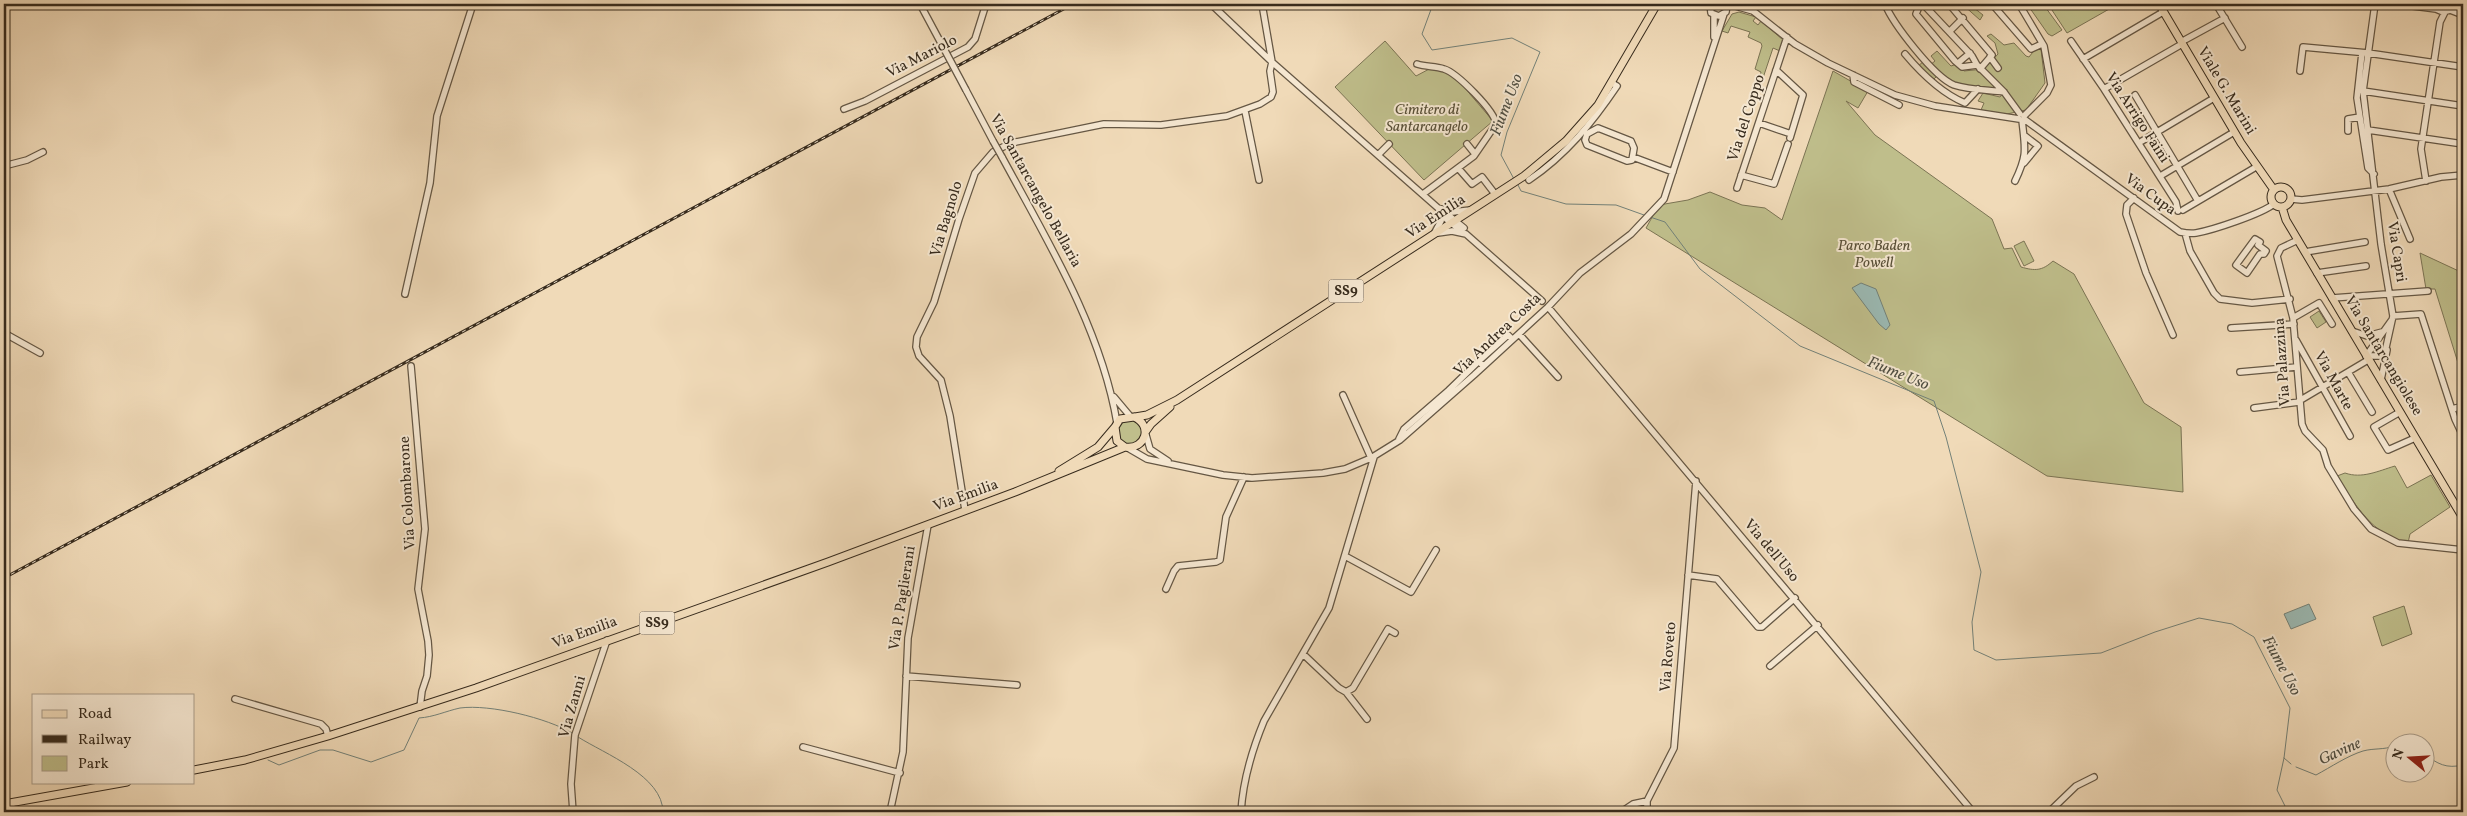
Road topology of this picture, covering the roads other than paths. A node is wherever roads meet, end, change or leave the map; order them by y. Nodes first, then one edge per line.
1 (473, 4) edge
2 (920, 4) edge
3 (986, 4) edge
4 (1211, 4) edge
5 (1262, 4) edge
6 (1657, 4) edge
7 (1710, 4) edge
8 (1727, 4) edge
9 (1885, 4) edge
10 (1922, 4) edge
11 (1949, 4) edge
12 (1992, 4) edge
13 (2018, 4) edge
14 (2159, 4) edge
15 (2216, 4) edge
16 (2375, 4) edge
17 (2397, 4) edge
18 (2424, 4) edge
19 (2455, 4) edge
20 (2415, 6) junction
21 (1738, 7) junction
22 (2436, 8) edge
23 (2448, 11) junction
24 (2163, 12) junction
25 (1725, 13) junction
26 (2463, 13) edge
27 (1714, 15) junction
28 (1963, 18) junction
29 (2225, 18) junction
30 (2440, 22) junction
31 (1950, 31) junction
32 (1787, 37) junction
33 (1714, 41) junction
34 (2070, 41) dead end
35 (2182, 43) junction
36 (1795, 44) junction
37 (2042, 44) junction
38 (2242, 47) dead end
39 (1970, 53) junction
40 (2365, 53) junction
41 (1904, 54) dead end
42 (1780, 56) junction
43 (1991, 56) junction
44 (2083, 59) junction
45 (1272, 62) junction
46 (1958, 63) junction
47 (2433, 63) junction
48 (1417, 64) dead end
49 (1978, 67) junction
50 (2463, 67) edge
51 (1998, 68) dead end
52 (1776, 70) junction
53 (2300, 71) dead end
54 (1853, 75) junction
55 (1612, 83) junction
56 (1978, 88) junction
57 (2104, 89) junction
58 (2363, 91) junction
59 (2004, 92) junction
60 (2135, 94) dead end
61 (2214, 98) junction
62 (2428, 100) junction
63 (1899, 106) dead end
64 (2463, 106) edge
65 (844, 108) dead end
66 (1245, 111) junction
67 (2362, 116) junction
68 (2020, 117) junction
69 (1759, 123) junction
70 (2368, 130) junction
71 (2348, 131) dead end
72 (2158, 132) junction
73 (2234, 132) junction
74 (2025, 136) junction
75 (2422, 138) junction
76 (1789, 139) junction
77 (2142, 141) dead end
78 (1389, 144) dead end
79 (1467, 144) dead end
80 (2463, 144) edge
81 (43, 152) dead end
82 (1378, 154) junction
83 (1474, 155) junction
84 (1633, 157) junction
85 (2024, 163) junction
86 (4, 166) edge
87 (2178, 166) junction
88 (2256, 167) junction
89 (1458, 168) junction
90 (1673, 172) junction
91 (2374, 174) junction
92 (1742, 175) junction
93 (2162, 175) dead end
94 (2463, 175) edge
95 (1259, 180) dead end
96 (1529, 180) dead end
97 (2426, 180) junction
98 (2015, 181) dead end
99 (1738, 188) dead end
100 (2389, 189) junction
101 (2274, 190) junction
102 (2375, 191) junction
103 (1425, 192) junction
104 (1498, 193) junction
105 (2134, 198) junction
106 (2291, 199) junction
107 (2198, 201) junction
108 (2274, 204) junction
109 (2282, 207) junction
110 (1440, 210) junction
111 (1471, 210) junction
112 (1454, 221) junction
113 (1464, 231) junction
114 (2185, 233) junction
115 (1434, 234) junction
116 (2255, 239) joint
117 (2410, 239) dead end
118 (2298, 240) junction
119 (2365, 242) dead end
120 (2305, 252) junction
121 (2366, 266) dead end
122 (2317, 273) junction
123 (2428, 290) dead end
124 (405, 294) dead end
125 (2390, 294) junction
126 (2332, 298) junction
127 (2290, 299) junction
128 (1542, 301) dead end
129 (1548, 307) junction
130 (2393, 314) junction
131 (2293, 321) junction
132 (2332, 324) dead end
133 (2231, 328) dead end
134 (2386, 329) junction
135 (2352, 331) junction
136 (4, 333) edge
137 (1518, 334) junction
138 (2173, 334) dead end
139 (2295, 338) junction
140 (2388, 346) junction
141 (40, 353) dead end
142 (2367, 358) junction
143 (411, 366) dead end
144 (2296, 367) junction
145 (2240, 372) dead end
146 (2348, 372) junction
147 (1558, 378) dead end
148 (2381, 380) junction
149 (2321, 387) junction
150 (1343, 395) dead end
151 (1113, 396) junction
152 (1177, 400) junction
153 (2299, 401) junction
154 (2463, 406) edge
155 (2254, 408) dead end
156 (2452, 410) junction
157 (2372, 412) dead end
158 (2400, 412) junction
159 (1132, 416) junction
160 (1116, 425) junction
161 (1146, 433) junction
162 (2350, 436) dead end
163 (2463, 436) edge
164 (2416, 438) junction
165 (1126, 447) junction
166 (1373, 457) junction
167 (1172, 463) junction
168 (1244, 477) junction
169 (1696, 480) junction
170 (1043, 481) junction
171 (965, 510) junction
172 (2463, 518) edge
173 (928, 525) junction
174 (1436, 550) dead end
175 (2463, 550) edge
176 (1345, 556) junction
177 (1688, 575) junction
178 (1166, 589) dead end
179 (1795, 598) junction
180 (1818, 625) junction
181 (1396, 632) dead end
182 (607, 640) junction
183 (1303, 654) junction
184 (1770, 666) dead end
185 (906, 676) junction
186 (1017, 685) dead end
187 (1346, 692) junction
188 (235, 700) dead end
189 (420, 706) junction
190 (1367, 719) dead end
191 (328, 736) junction
192 (803, 747) dead end
193 (195, 770) edge
194 (900, 773) junction
195 (2094, 777) dead end
196 (116, 784) edge
197 (1647, 801) junction
198 (14, 802) junction
199 (4, 804) edge
200 (4, 812) edge
201 (573, 812) edge
202 (890, 812) edge
203 (1241, 812) edge
204 (1621, 812) edge
205 (1650, 812) edge
206 (1973, 812) edge
207 (2048, 812) edge

1 - 124 street
2 - 151 street, Via Santarcangelo Bellaria, bridge
3 - 65 street, Via Mariolo
4 - 45 street
5 - 45 street
6 - 55 main road, Via Emilia / SS9
7 - 27 street, Via Andrea Costa
8 - 21 street
8 - 25 street, Via Andrea Costa
9 - 56 street
10 - 31 street
10 - 46 street
11 - 28 street
12 - 37 street
13 - 37 street
14 - 24 main road, Viale G. Marini
15 - 29 street
16 - 40 street
17 - 20 street
18 - 20 street
19 - 23 street
19 - 26 street
20 - 22 street
21 - 25 street
21 - 32 street
22 - 23 street
22 - 30 street
23 - 26 street
23 - 30 street
24 - 35 main road, Viale G. Marini
24 - 44 street
25 - 27 street
25 - 33 street, Via Andrea Costa
27 - 33 street, Via Andrea Costa
28 - 31 street
28 - 43 street
29 - 35 street
29 - 38 street
30 - 47 street
31 - 39 street
32 - 36 street
32 - 42 street, Via del Coppo
33 - 90 street, Via Andrea Costa
34 - 44 street, Via Arrigo Faini
35 - 57 street
35 - 61 main road, Viale G. Marini
36 - 42 street
36 - 54 street
37 - 68 street
39 - 46 street
39 - 49 street
40 - 47 street
40 - 53 street
40 - 58 street
40 - 67 street
41 - 56 street
42 - 52 street, Via del Coppo
43 - 49 street
43 - 51 street
44 - 57 street, Via Arrigo Faini
45 - 66 street, Via Bagnolo
45 - 82 street
46 - 49 street
47 - 50 street
47 - 62 street
48 - 83 street
49 - 59 street
52 - 69 street, Via del Coppo
52 - 76 street
54 - 63 street
54 - 68 street
55 - 96 street
55 - 104 main road, Via Emilia / SS9
56 - 59 street
57 - 107 street, Via Arrigo Faini
58 - 62 street
58 - 67 street
59 - 68 street
60 - 72 street
61 - 72 street
61 - 73 main road, Viale G. Marini
62 - 64 street
62 - 75 street
66 - 95 street
66 - 171 street, Via Bagnolo
67 - 70 street
67 - 71 street
67 - 91 street
68 - 74 street
68 - 105 street, Via Cupa
69 - 76 street
69 - 92 street, Via del Coppo
70 - 75 street
70 - 91 street
72 - 77 street
72 - 87 street
73 - 87 street
73 - 88 main road, Viale G. Marini
74 - 85 street
74 - 85 street
75 - 80 street
75 - 97 street
76 - 92 street
78 - 82 street
79 - 83 street
81 - 86 street
82 - 103 street
83 - 89 street
84 - 84 street
84 - 90 street
85 - 98 street
87 - 93 street
87 - 107 street
88 - 101 main road, Viale G. Marini
88 - 107 street
89 - 103 street
89 - 104 street
90 - 129 street, Via Andrea Costa
91 - 102 street, Via Capri
92 - 99 street, Via del Coppo
94 - 97 street
97 - 100 street
100 - 102 street
100 - 117 street
101 - 106 main road
101 - 108 main road
102 - 106 street
102 - 125 street, Via Capri
103 - 110 street
104 - 111 main road, Via Emilia / SS9
105 - 114 street, Via Cupa
105 - 138 street
106 - 109 main road
108 - 109 main road
108 - 114 street, Via Cupa
109 - 118 main road, Via Santarcangiolese
110 - 111 street
110 - 112 street
110 - 115 street
111 - 112 main road, Via Emilia / SS9
111 - 113 street
112 - 113 street
112 - 115 main road, Via Emilia / SS9
113 - 115 street
113 - 128 street
114 - 127 street
115 - 152 main road, Via Emilia / SS9
116 - 116 street
118 - 120 main road, Via Santarcangiolese
118 - 127 street, Via Palazzina
119 - 120 street
120 - 122 main road, Via Santarcangiolese
121 - 122 street
122 - 126 main road, Via Santarcangiolese
123 - 125 street
125 - 126 street
125 - 130 street, Via Capri
126 - 135 main road, Via Santarcangiolese
127 - 131 street, Via Palazzina
129 - 137 street, Via Andrea Costa
129 - 169 street, Via dell'Uso
130 - 134 street
130 - 140 street, Via Capri
130 - 156 street
131 - 132 street
131 - 133 street
131 - 139 street, Via Palazzina
134 - 135 street
134 - 142 street
135 - 142 main road, Via Santarcangiolese
136 - 141 street
137 - 147 street
137 - 166 street, Via Andrea Costa
139 - 144 street, Via Palazzina
139 - 149 street, Via Marte
140 - 142 street
140 - 148 street, Via Capri
142 - 146 street
142 - 148 main road, Via Santarcangiolese
143 - 189 street, Via Colombarone
144 - 145 street
144 - 153 street, Via Palazzina
146 - 149 street
146 - 157 street
148 - 158 main road, Via Santarcangiolese
149 - 153 street
149 - 162 street, Via Marte
150 - 166 street
151 - 159 street, Via Santarcangelo Bellaria
151 - 160 street, Via Santarcangelo Bellaria
152 - 159 main road, Via Emilia / SS9
152 - 161 main road, Via Emilia / SS9
153 - 155 street
153 - 175 street, Via Palazzina
154 - 156 street
156 - 163 street
158 - 164 main road, Via Santarcangiolese
158 - 164 street
159 - 160 main road, Via Emilia
159 - 161 main road
160 - 165 main road
160 - 170 main road, Via Emilia / SS9
161 - 165 main road, Via Emilia
161 - 167 street, Via Andrea Costa
164 - 172 main road, Via Santarcangiolese
165 - 167 street, Via Andrea Costa
165 - 170 main road, Via Emilia / SS9
166 - 168 street, Via Andrea Costa
166 - 176 street
167 - 168 street, Via Andrea Costa
168 - 178 street
169 - 177 street, Via Roveto
169 - 179 street, Via dell'Uso
170 - 171 main road, Via Emilia / SS9
171 - 173 main road, Via Emilia / SS9
173 - 182 main road, Via Emilia / SS9
173 - 185 street, Via P. Paglierani
174 - 176 street
176 - 183 street
177 - 179 street
177 - 197 street, Via Roveto
179 - 180 street, Via dell'Uso
180 - 184 street
180 - 206 street, Via dell'Uso
181 - 187 street
182 - 189 main road, Via Emilia / SS9
182 - 201 street, Via Zanni
183 - 187 street
183 - 203 street
185 - 186 street
185 - 194 street, Via P. Paglierani
187 - 190 street
188 - 191 street
189 - 191 main road, Via Emilia / SS9
191 - 193 main road, Via Emilia / SS9
192 - 194 street
194 - 202 street, Via P. Paglierani
195 - 207 street
196 - 198 main road
197 - 204 street
197 - 205 street
198 - 199 main road
198 - 200 street

